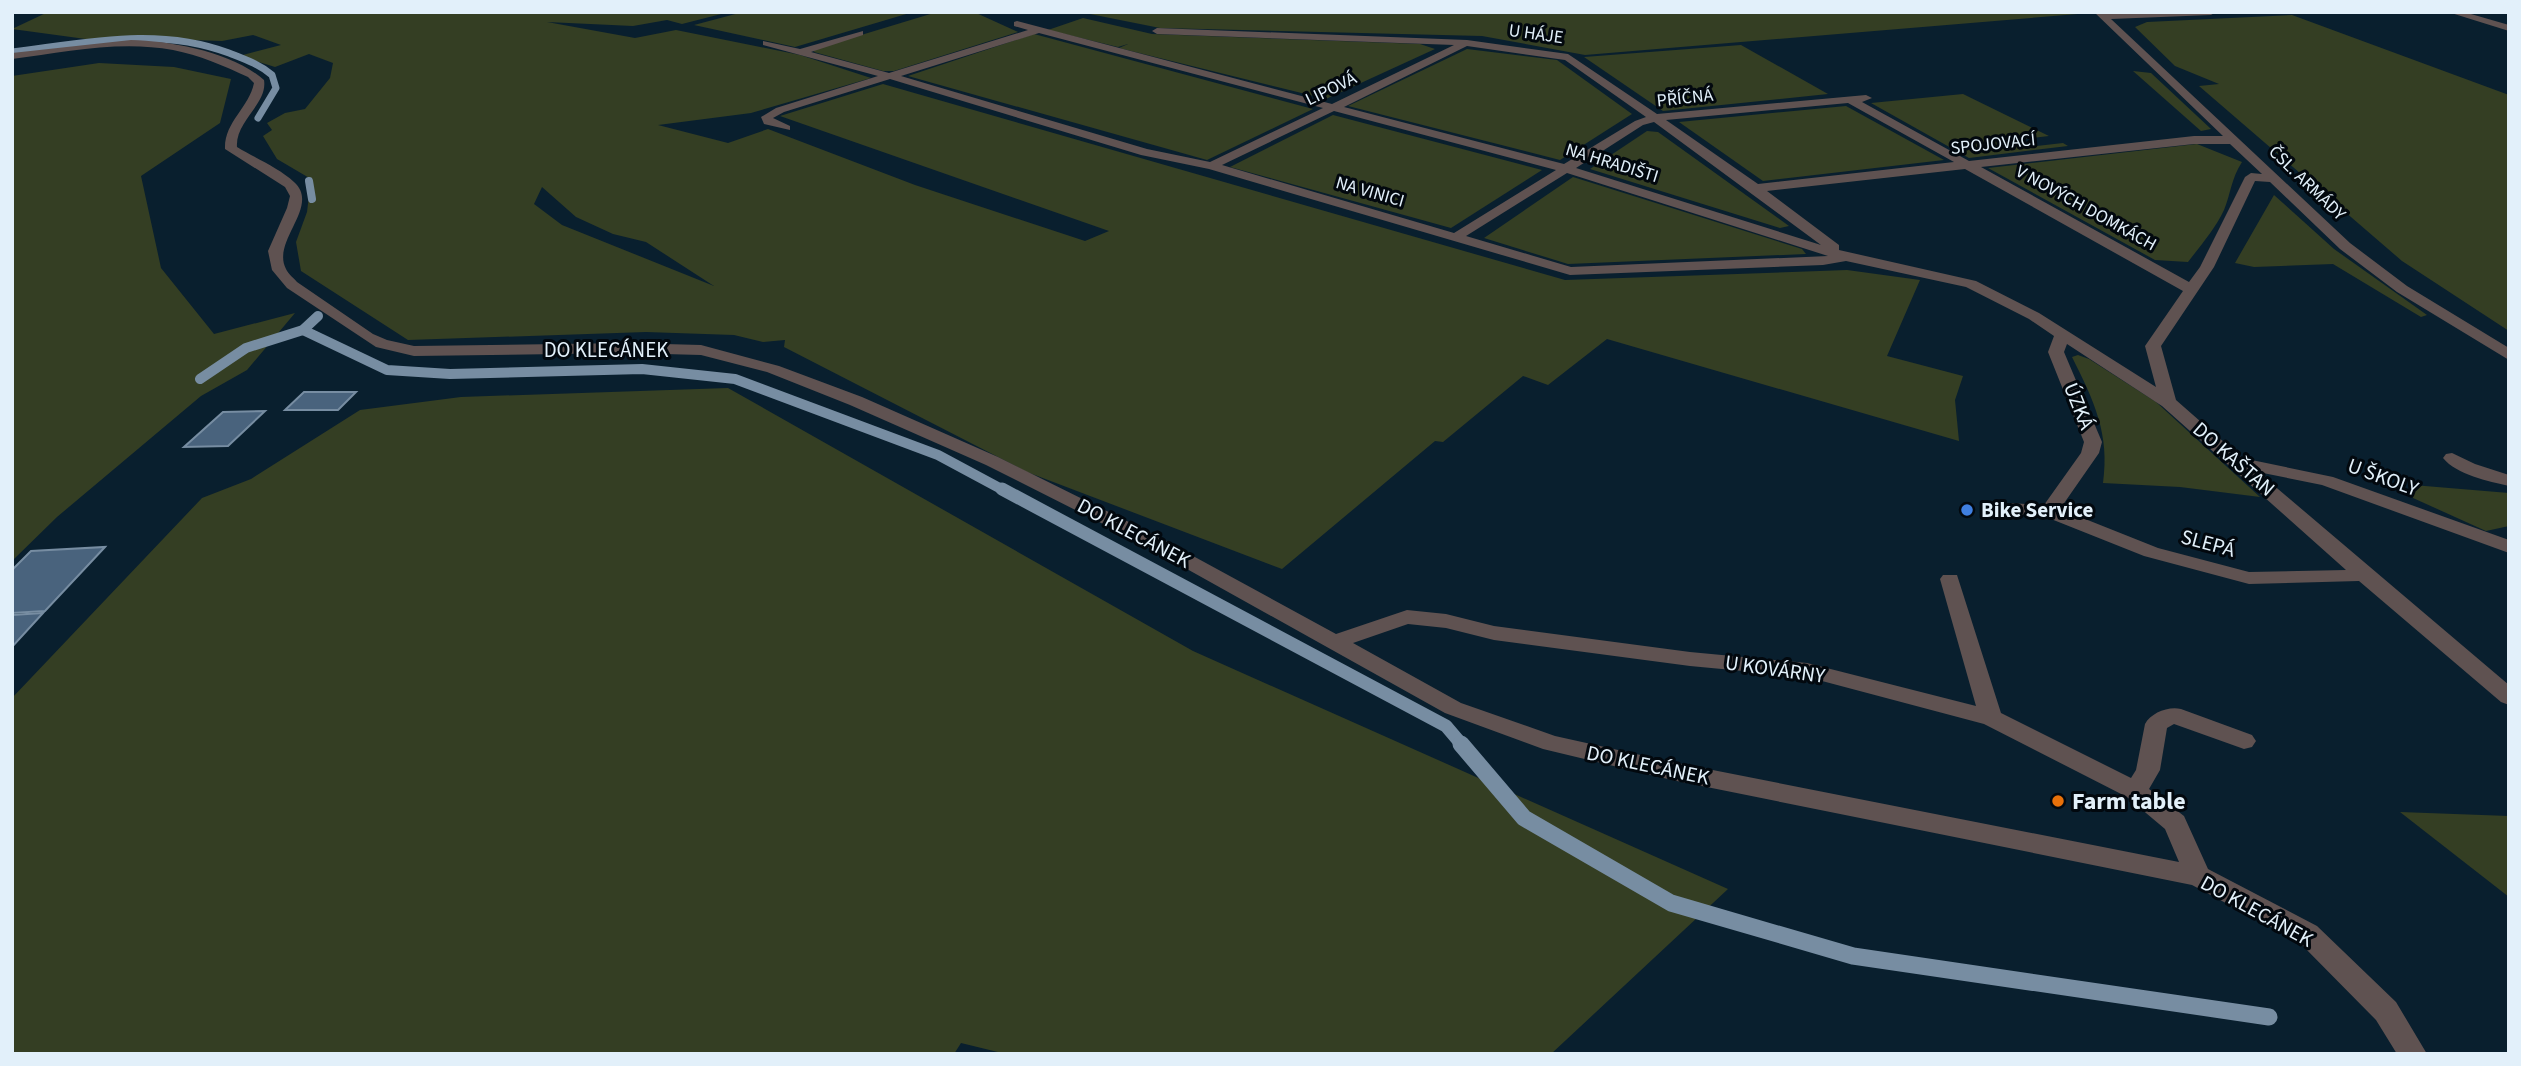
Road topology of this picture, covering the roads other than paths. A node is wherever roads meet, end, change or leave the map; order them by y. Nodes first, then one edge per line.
1 (2211, 12) edge
2 (2453, 12) edge
3 (2101, 14) edge
4 (1017, 24) dead end
5 (2509, 28) edge
6 (1038, 30) junction
7 (1157, 31) dead end
8 (859, 33) dead end
9 (767, 43) dead end
10 (1467, 43) junction
11 (800, 51) junction
12 (12, 56) edge
13 (893, 77) junction
14 (1866, 98) dead end
15 (1849, 99) junction
16 (1332, 108) junction
17 (1655, 118) junction
18 (786, 128) dead end
19 (2235, 141) junction
20 (1966, 164) junction
21 (1211, 166) junction
22 (1564, 168) junction
23 (2274, 177) junction
24 (1755, 188) junction
25 (1456, 237) junction
26 (1846, 257) junction
27 (2193, 290) junction
28 (2063, 334) junction
29 (2509, 355) edge
30 (2168, 402) junction
31 (2452, 458) dead end
32 (2239, 463) junction
33 (2509, 481) edge
34 (2009, 509) dead end
35 (2049, 511) junction
36 (2509, 547) edge
37 (2364, 574) junction
38 (1950, 579) dead end
39 (1333, 643) junction
40 (2509, 697) edge
41 (1991, 718) junction
42 (2244, 741) dead end
43 (2136, 791) junction
44 (2198, 876) junction
45 (2413, 1054) edge

1 - 3 street
2 - 5 street
3 - 19 street, ČSL. ARMÁDY
4 - 6 street, NA HRADIŠTI
6 - 13 street
6 - 16 street, NA HRADIŠTI
7 - 10 street, U HÁJE
8 - 11 street
9 - 11 street, NA VINICI
10 - 16 street, LIPOVÁ
10 - 17 street, U HÁJE
11 - 13 street, NA VINICI
12 - 39 street, DO KLECÁNEK
13 - 18 street
13 - 21 street, NA VINICI
14 - 15 street, PŘÍČNÁ
15 - 17 street, PŘÍČNÁ
15 - 20 street, V NOVÝCH DOMKÁCH
16 - 21 street, LIPOVÁ
16 - 22 street, NA HRADIŠTI
17 - 22 street, PŘÍČNÁ
17 - 24 street, U HÁJE
19 - 20 street, SPOJOVACÍ
19 - 23 street, ČSL. ARMÁDY
20 - 24 street, SPOJOVACÍ
20 - 27 street, V NOVÝCH DOMKÁCH
21 - 25 street, NA VINICI
22 - 25 street, PŘÍČNÁ
22 - 26 street, NA HRADIŠTI
23 - 27 street
23 - 29 street, ČSL. ARMÁDY
24 - 26 street, U HÁJE
25 - 26 street, NA VINICI
26 - 28 street, NA HRADIŠTI
27 - 30 street
28 - 30 street, NA HRADIŠTI
28 - 35 street, ÚZKÁ
30 - 32 street, DO KAŠTAN
31 - 33 street
32 - 36 street, U ŠKOLY
32 - 37 street, DO KAŠTAN
34 - 35 street
35 - 37 street, SLEPÁ
37 - 40 street, DO KAŠTAN
38 - 41 street
39 - 41 street, U KOVÁRNY
39 - 44 street, DO KLECÁNEK
41 - 43 street, U KOVÁRNY
42 - 43 street
43 - 44 street, U KOVÁRNY
44 - 45 street, DO KLECÁNEK

